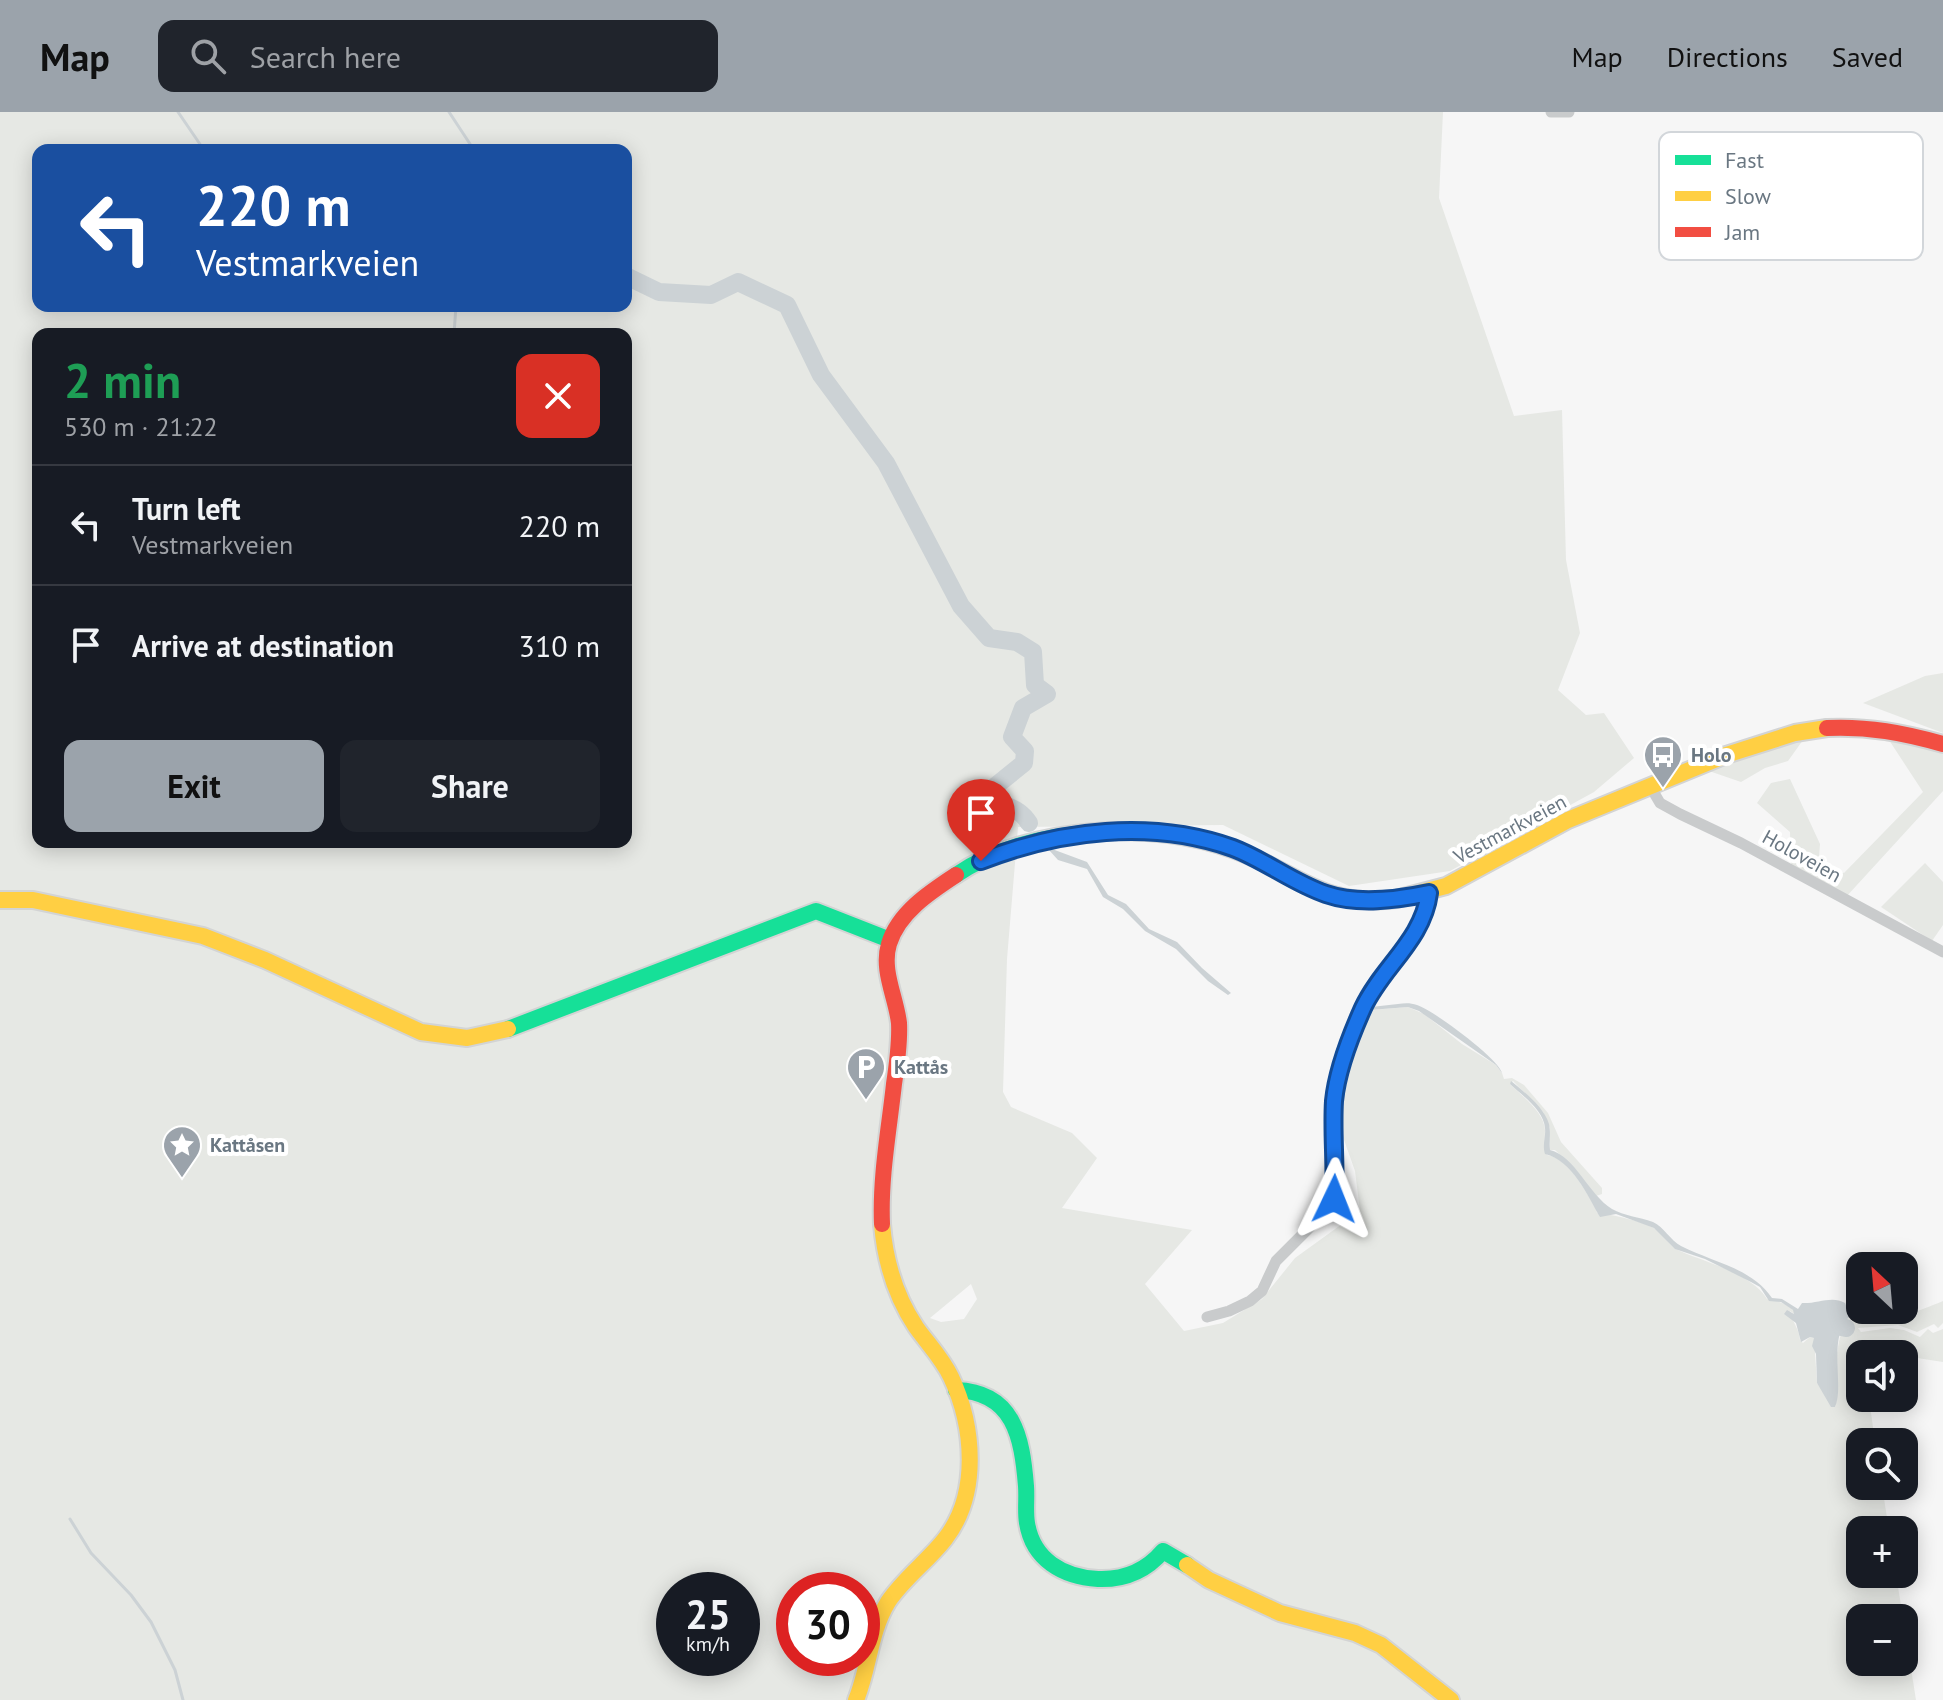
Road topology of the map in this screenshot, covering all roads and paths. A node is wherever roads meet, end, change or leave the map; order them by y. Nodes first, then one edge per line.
1 (1551, 112) edge
2 (1569, 112) edge
3 (1943, 744) edge
4 (1650, 786) junction
5 (1429, 893) junction
6 (0, 900) edge
7 (890, 940) junction
8 (1943, 952) edge
9 (1207, 1317) dead end
10 (956, 1390) junction
11 (856, 1700) edge
12 (1451, 1700) edge

1 - 2 street
3 - 4 street, Vestmarkveien
4 - 5 street, Vestmarkveien
4 - 8 street, Holoveien
5 - 7 street, Vestmarkveien
5 - 9 street
6 - 7 street
7 - 10 street
10 - 11 street
10 - 12 street

